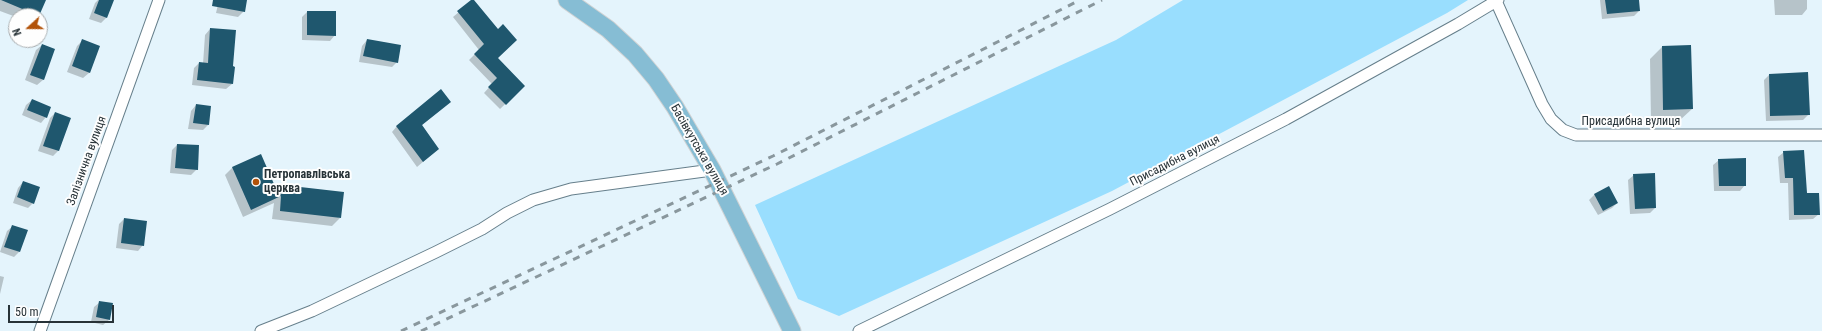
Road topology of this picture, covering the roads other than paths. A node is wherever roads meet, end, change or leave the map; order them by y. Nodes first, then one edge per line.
1 (159, 0) edge
2 (567, 0) edge
3 (1497, 0) edge
4 (1822, 135) edge
5 (712, 170) junction
6 (40, 331) edge
7 (261, 331) edge
8 (792, 331) edge
9 (859, 331) edge

1 - 6 street, Залізнична вулиця
2 - 5 main road, Басівкутська вулиця
3 - 4 street, Присадибна вулиця
3 - 9 street, Присадибна вулиця
5 - 7 street
5 - 8 main road, Басівкутська вулиця

